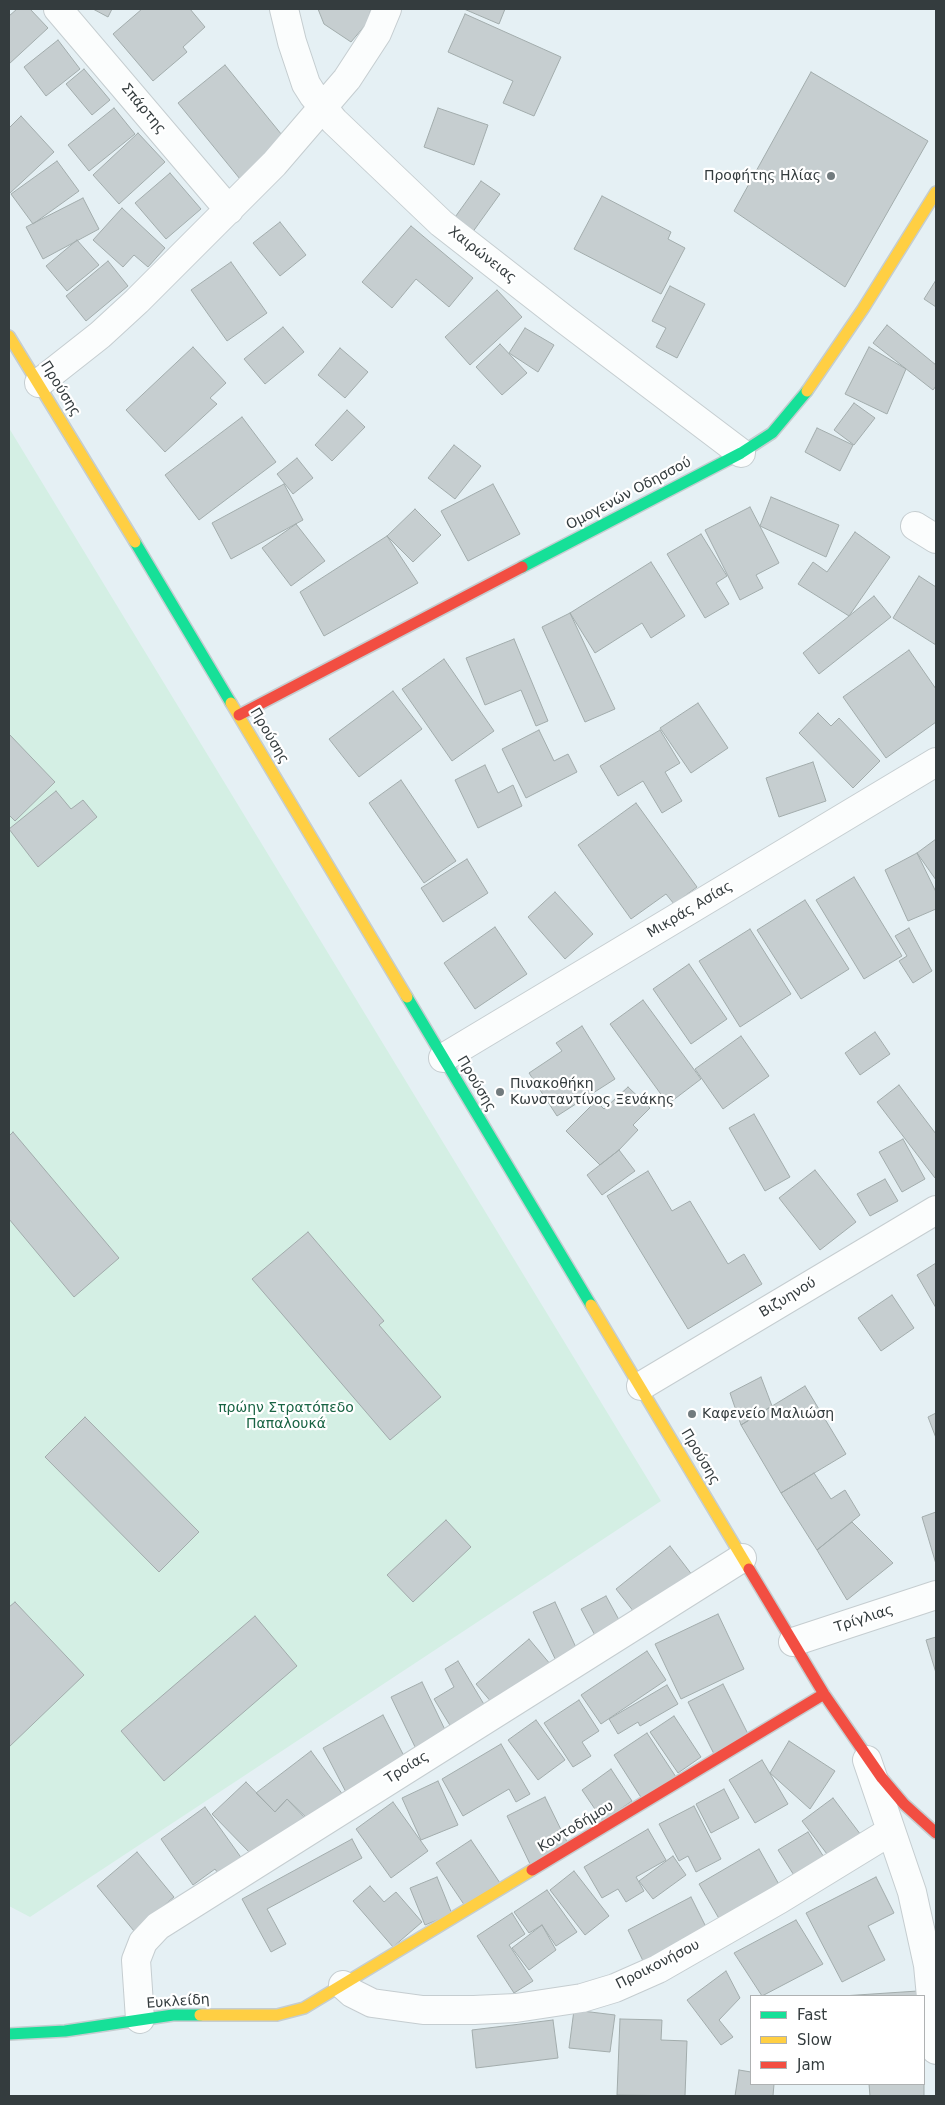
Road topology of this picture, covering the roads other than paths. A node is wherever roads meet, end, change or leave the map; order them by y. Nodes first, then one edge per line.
1 (58, 9) edge
2 (284, 9) edge
3 (388, 9) edge
4 (323, 109) junction
5 (936, 192) edge
6 (229, 210) junction
7 (9, 336) edge
8 (39, 383) junction
9 (741, 452) junction
10 (239, 715) junction
11 (936, 762) edge
12 (443, 1058) junction
13 (936, 1210) edge
14 (641, 1386) junction
15 (742, 1558) junction
16 (936, 1595) edge
17 (792, 1642) junction
18 (824, 1694) junction
19 (864, 1754) junction
20 (891, 1831) junction
21 (936, 1833) edge
22 (933, 1976) edge
23 (343, 1985) junction
24 (140, 2019) junction
25 (9, 2034) edge
26 (936, 2050) edge

1 - 6 street, Σπάρτης
2 - 4 street, Χαιρώνειας
3 - 4 street
4 - 6 street
4 - 9 street, Χαιρώνειας
5 - 9 street, Ομογενών Οδησσού
6 - 8 street
7 - 8 street, Προύσης
8 - 10 street, Προύσης
9 - 10 street, Ομογενών Οδησσού
10 - 12 street, Προύσης
11 - 12 street, Μικράς Ασίας
12 - 14 street, Προύσης
13 - 14 street, Βιζυηνού
14 - 15 street, Προύσης
15 - 17 street, Προύσης
15 - 24 street, Τροίας
16 - 17 street, Τρίγλιας
17 - 18 street, Προύσης
18 - 19 street, Προύσης
18 - 23 street, Κοντοδήμου
19 - 20 street
19 - 21 street, Προύσης
20 - 22 street
20 - 23 street, Προικονήσου
22 - 26 street
23 - 24 street, Ευκλείδη
24 - 25 street, Ευκλείδη

